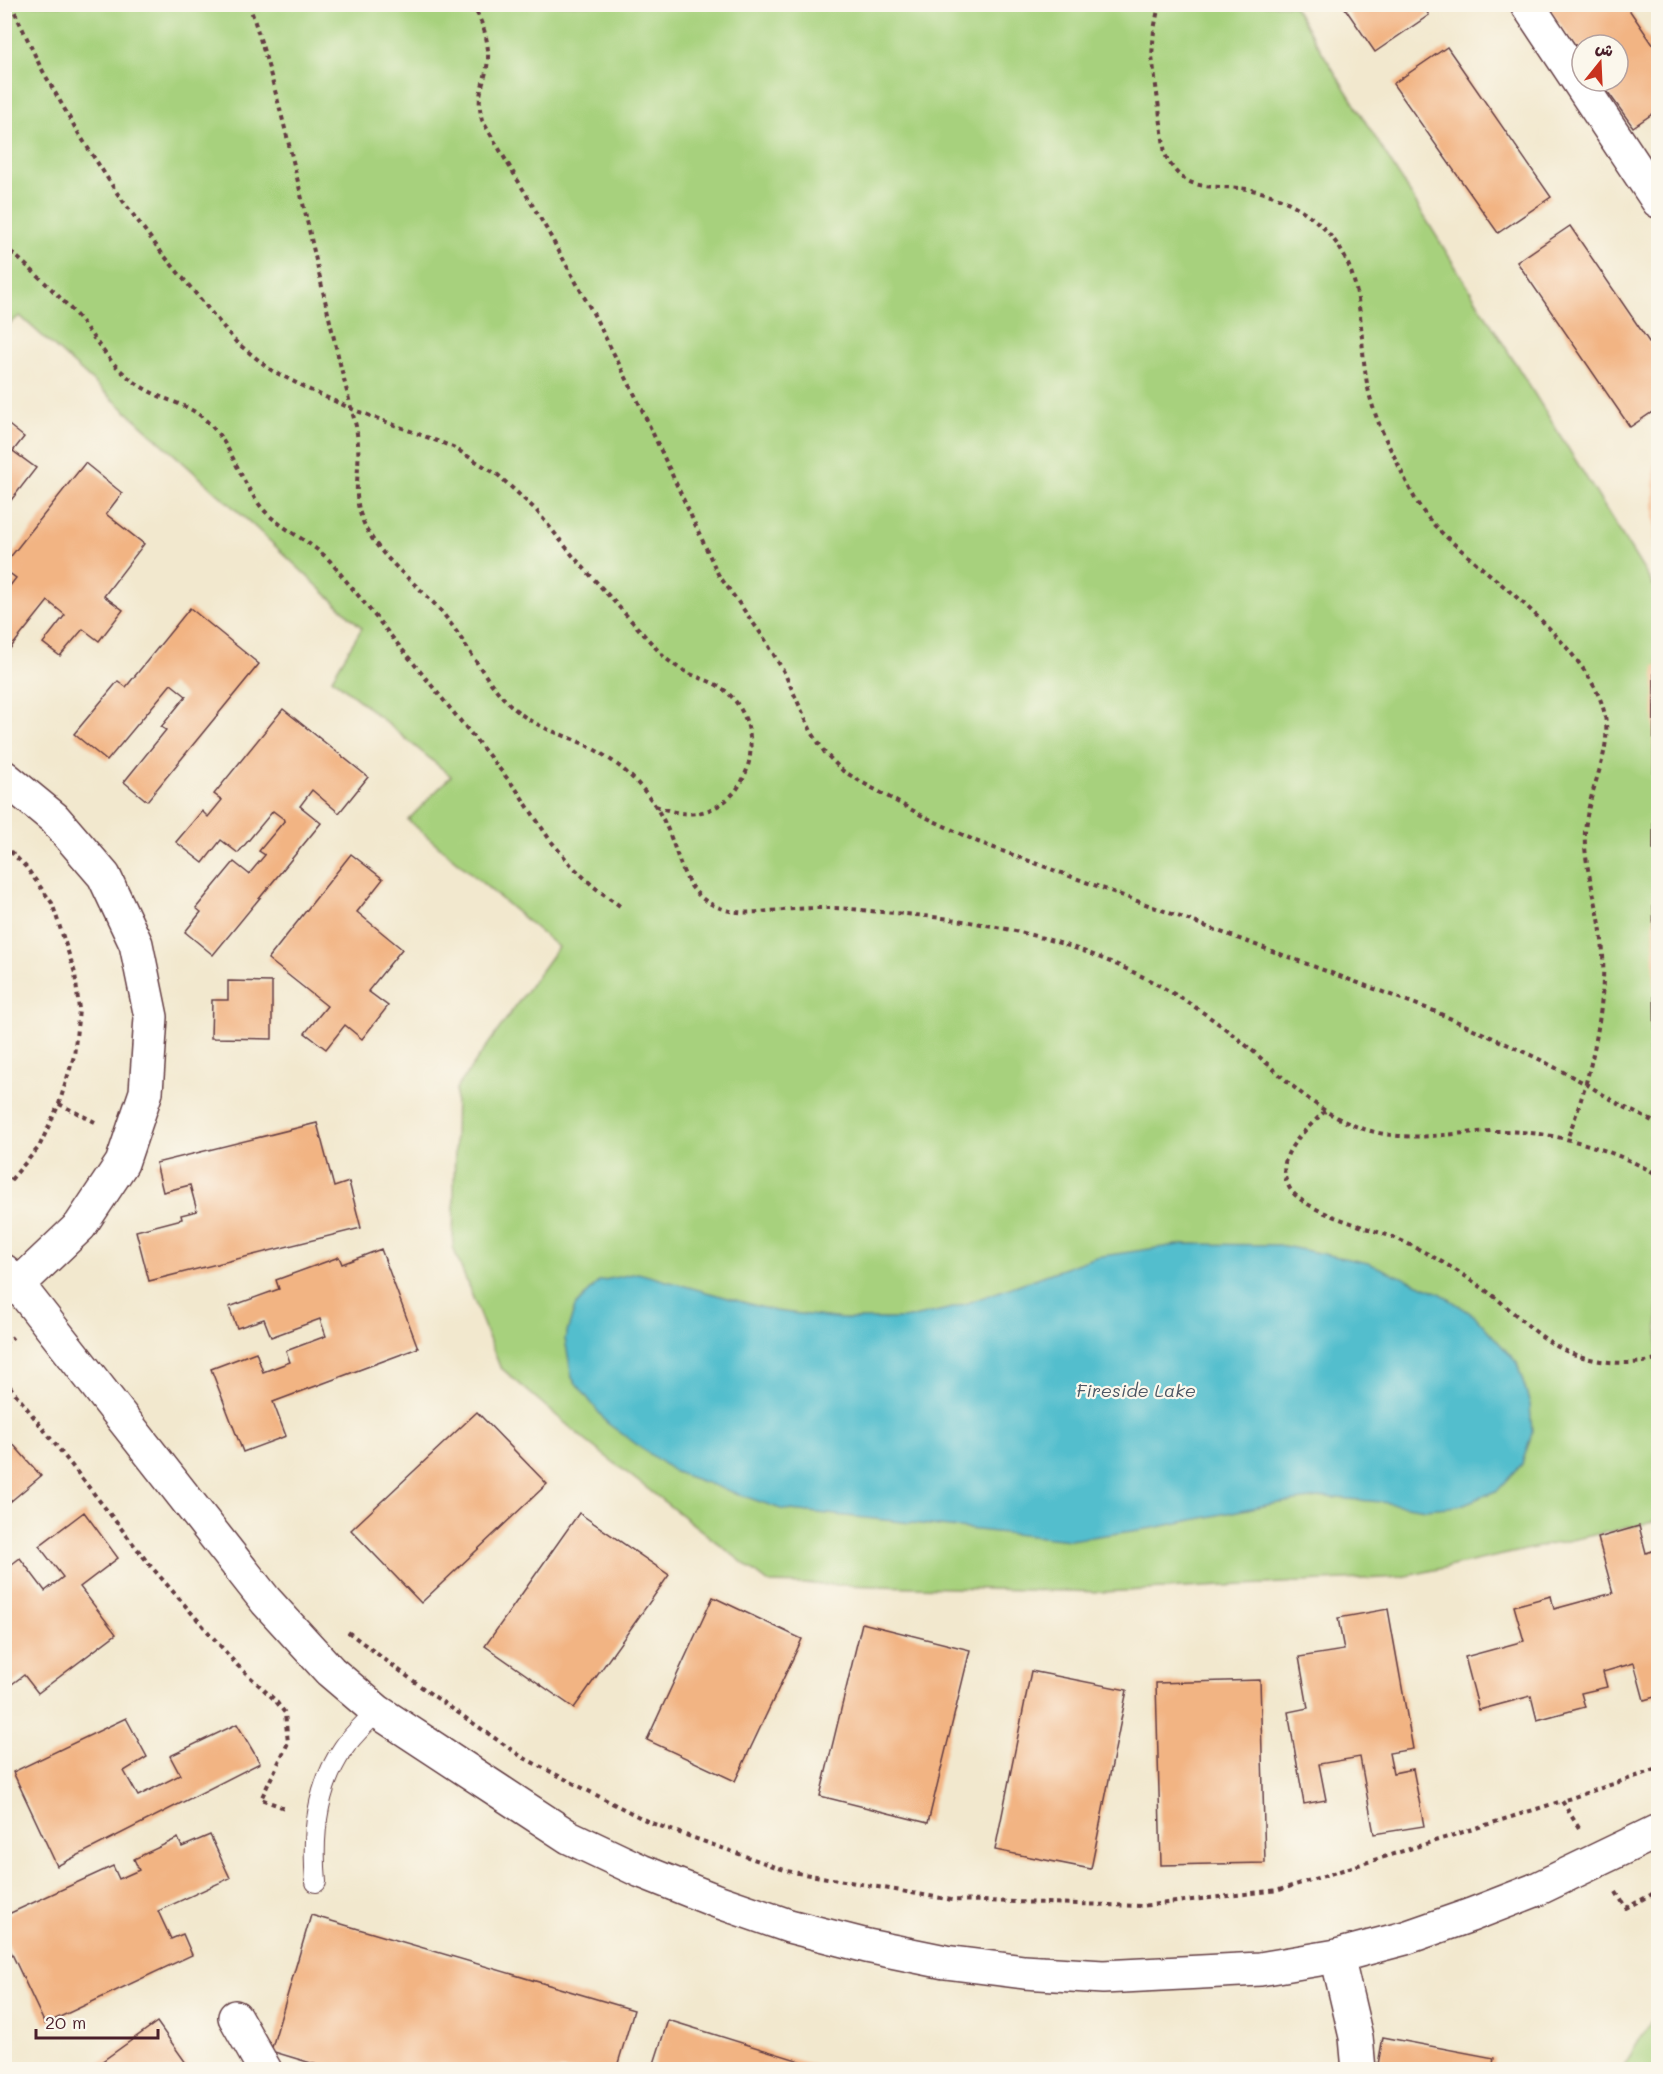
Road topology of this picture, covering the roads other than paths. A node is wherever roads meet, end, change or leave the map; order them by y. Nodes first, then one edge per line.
1 (1527, 4) edge
2 (1659, 201) edge
3 (4, 777) edge
4 (11, 1278) edge
5 (377, 1711) junction
6 (1659, 1831) edge
7 (316, 1882) dead end
8 (1337, 1956) junction
9 (235, 2017) dead end
10 (265, 2070) edge
11 (1359, 2070) edge

1 - 2 street
3 - 4 street
4 - 5 street
5 - 7 lane
5 - 8 street
6 - 8 street
8 - 11 street
9 - 10 street

